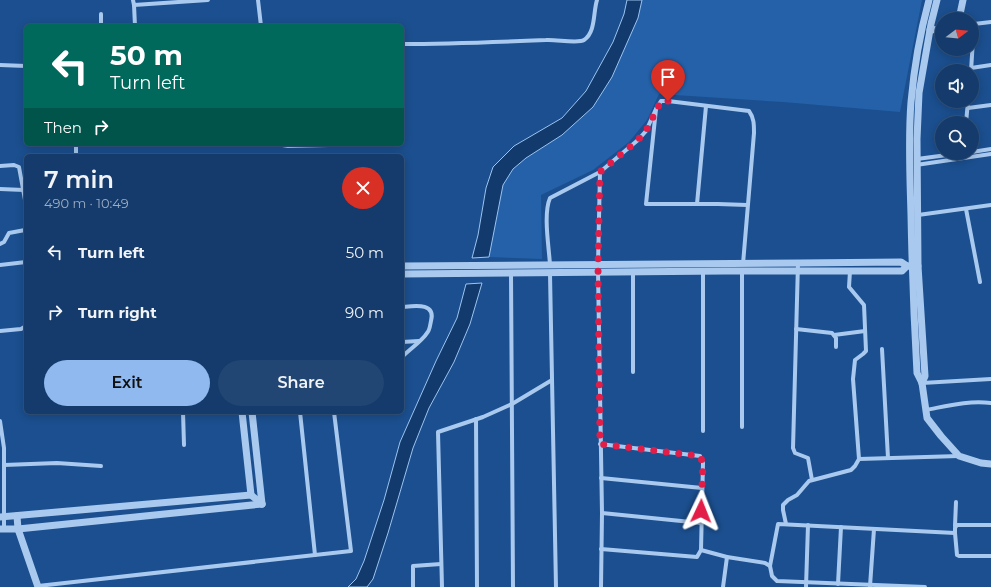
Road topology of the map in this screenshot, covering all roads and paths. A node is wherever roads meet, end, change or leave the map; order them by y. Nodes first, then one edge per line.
1 (133, 0) edge
2 (208, 0) edge
3 (258, 0) edge
4 (597, 0) edge
5 (929, 0) edge
6 (937, 0) edge
7 (963, 0) edge
8 (134, 5) junction
9 (961, 12) edge
10 (100, 14) dead end
11 (991, 22) edge
12 (100, 24) edge
13 (136, 24) edge
14 (261, 24) edge
15 (935, 29) edge
16 (930, 30) junction
17 (404, 44) edge
18 (971, 64) edge
19 (0, 65) edge
20 (991, 65) edge
21 (24, 66) edge
22 (979, 68) edge
23 (991, 105) edge
24 (706, 106) junction
25 (979, 107) edge
26 (968, 108) edge
27 (656, 109) junction
28 (967, 116) edge
29 (991, 149) edge
30 (979, 151) edge
31 (991, 154) edge
32 (979, 156) edge
33 (935, 158) edge
34 (940, 160) edge
35 (916, 162) junction
36 (0, 166) edge
37 (600, 172) junction
38 (0, 189) edge
39 (24, 190) joint
40 (697, 204) junction
41 (747, 205) junction
42 (991, 205) edge
43 (966, 209) junction
44 (918, 215) junction
45 (24, 230) edge
46 (0, 244) edge
47 (24, 262) edge
48 (0, 265) edge
49 (550, 265) junction
50 (598, 265) junction
51 (404, 266) edge
52 (912, 266) junction
53 (743, 267) junction
54 (798, 267) junction
55 (850, 271) junction
56 (703, 272) junction
57 (598, 273) junction
58 (633, 273) junction
59 (404, 274) edge
60 (511, 274) junction
61 (550, 274) junction
62 (980, 282) dead end
63 (404, 307) edge
64 (24, 327) edge
65 (796, 329) junction
66 (0, 331) edge
67 (865, 331) junction
68 (834, 335) junction
69 (419, 341) junction
70 (404, 342) edge
71 (836, 347) dead end
72 (882, 349) dead end
73 (404, 354) edge
74 (633, 372) dead end
75 (991, 378) edge
76 (552, 380) junction
77 (922, 383) junction
78 (991, 403) edge
79 (512, 404) junction
80 (925, 410) junction
81 (184, 414) edge
82 (242, 414) edge
83 (252, 414) edge
84 (300, 414) edge
85 (335, 414) edge
86 (476, 419) junction
87 (0, 421) edge
88 (742, 427) dead end
89 (703, 431) dead end
90 (1, 432) edge
91 (600, 444) junction
92 (184, 445) dead end
93 (959, 456) junction
94 (888, 458) junction
95 (859, 459) junction
96 (991, 464) edge
97 (4, 465) junction
98 (101, 466) dead end
99 (601, 478) junction
100 (812, 480) junction
101 (702, 488) junction
102 (251, 495) junction
103 (956, 502) dead end
104 (262, 504) junction
105 (602, 513) junction
106 (17, 516) junction
107 (2, 517) edge
108 (701, 523) junction
109 (786, 524) junction
110 (808, 525) junction
111 (991, 525) edge
112 (956, 526) junction
113 (841, 527) junction
114 (2, 529) edge
115 (18, 529) junction
116 (874, 529) junction
117 (955, 533) junction
118 (601, 549) junction
119 (701, 550) junction
120 (315, 555) junction
121 (991, 556) edge
122 (727, 557) junction
123 (442, 564) junction
124 (770, 566) junction
125 (838, 584) junction
126 (807, 585) edge
127 (870, 586) edge
128 (38, 587) edge
129 (414, 587) edge
130 (442, 587) edge
131 (477, 587) edge
132 (513, 587) edge
133 (556, 587) edge
134 (601, 587) edge
135 (723, 587) edge
136 (925, 587) edge

1 - 8 street
2 - 8 street
3 - 14 street
4 - 17 street
5 - 52 street
6 - 16 street
7 - 9 street
8 - 13 street
10 - 12 street
11 - 18 street
15 - 16 street
16 - 35 street
19 - 21 street
20 - 22 street
23 - 25 street
24 - 27 street
24 - 40 street
24 - 41 street
26 - 28 street
27 - 37 street
27 - 40 street
29 - 30 street
31 - 32 street
33 - 35 street
34 - 35 street
35 - 44 street
36 - 39 street
37 - 49 street
37 - 50 street
38 - 39 street
40 - 41 street
41 - 53 street
42 - 43 street
43 - 44 street
43 - 62 street
44 - 52 street
45 - 46 street
47 - 48 street
49 - 50 street
49 - 51 street
50 - 53 street
50 - 57 street
52 - 54 street
52 - 55 street
52 - 77 street
53 - 54 street
53 - 56 street
53 - 88 street
54 - 55 street
54 - 65 street
55 - 67 street
56 - 58 street
56 - 89 street
57 - 58 street
57 - 61 street
57 - 91 street
58 - 74 street
59 - 60 street
60 - 61 street
60 - 79 street
61 - 76 street
63 - 69 street
64 - 66 street
65 - 68 street
65 - 100 street
67 - 68 street
67 - 95 street
68 - 71 street
69 - 70 street
69 - 73 street
72 - 94 street
75 - 77 street
76 - 79 street
76 - 133 street
77 - 80 street
78 - 80 street
79 - 86 street
79 - 132 street
80 - 93 street
81 - 92 street
82 - 102 street
83 - 104 street
84 - 120 street
85 - 120 street
86 - 123 street
86 - 131 street
87 - 90 street
90 - 97 street
91 - 99 street
91 - 101 street
93 - 94 street
93 - 96 street
94 - 95 street
95 - 100 street
97 - 98 street
97 - 107 street
99 - 101 street
99 - 105 street
100 - 109 street
101 - 108 street
102 - 104 street
102 - 106 street
103 - 112 street
104 - 115 street
105 - 108 street
105 - 118 street
106 - 107 street
106 - 115 street
107 - 114 street
108 - 119 street
109 - 110 street
109 - 124 street
110 - 113 street
110 - 126 street
111 - 112 street
112 - 117 street
113 - 116 street
113 - 125 street
114 - 115 street
115 - 128 street
116 - 117 street
116 - 127 street
117 - 121 street
118 - 119 street
118 - 134 street
119 - 122 street
120 - 128 street
122 - 124 street
122 - 135 street
123 - 129 street
123 - 130 street
124 - 126 street
125 - 126 street
125 - 127 street
127 - 136 street

